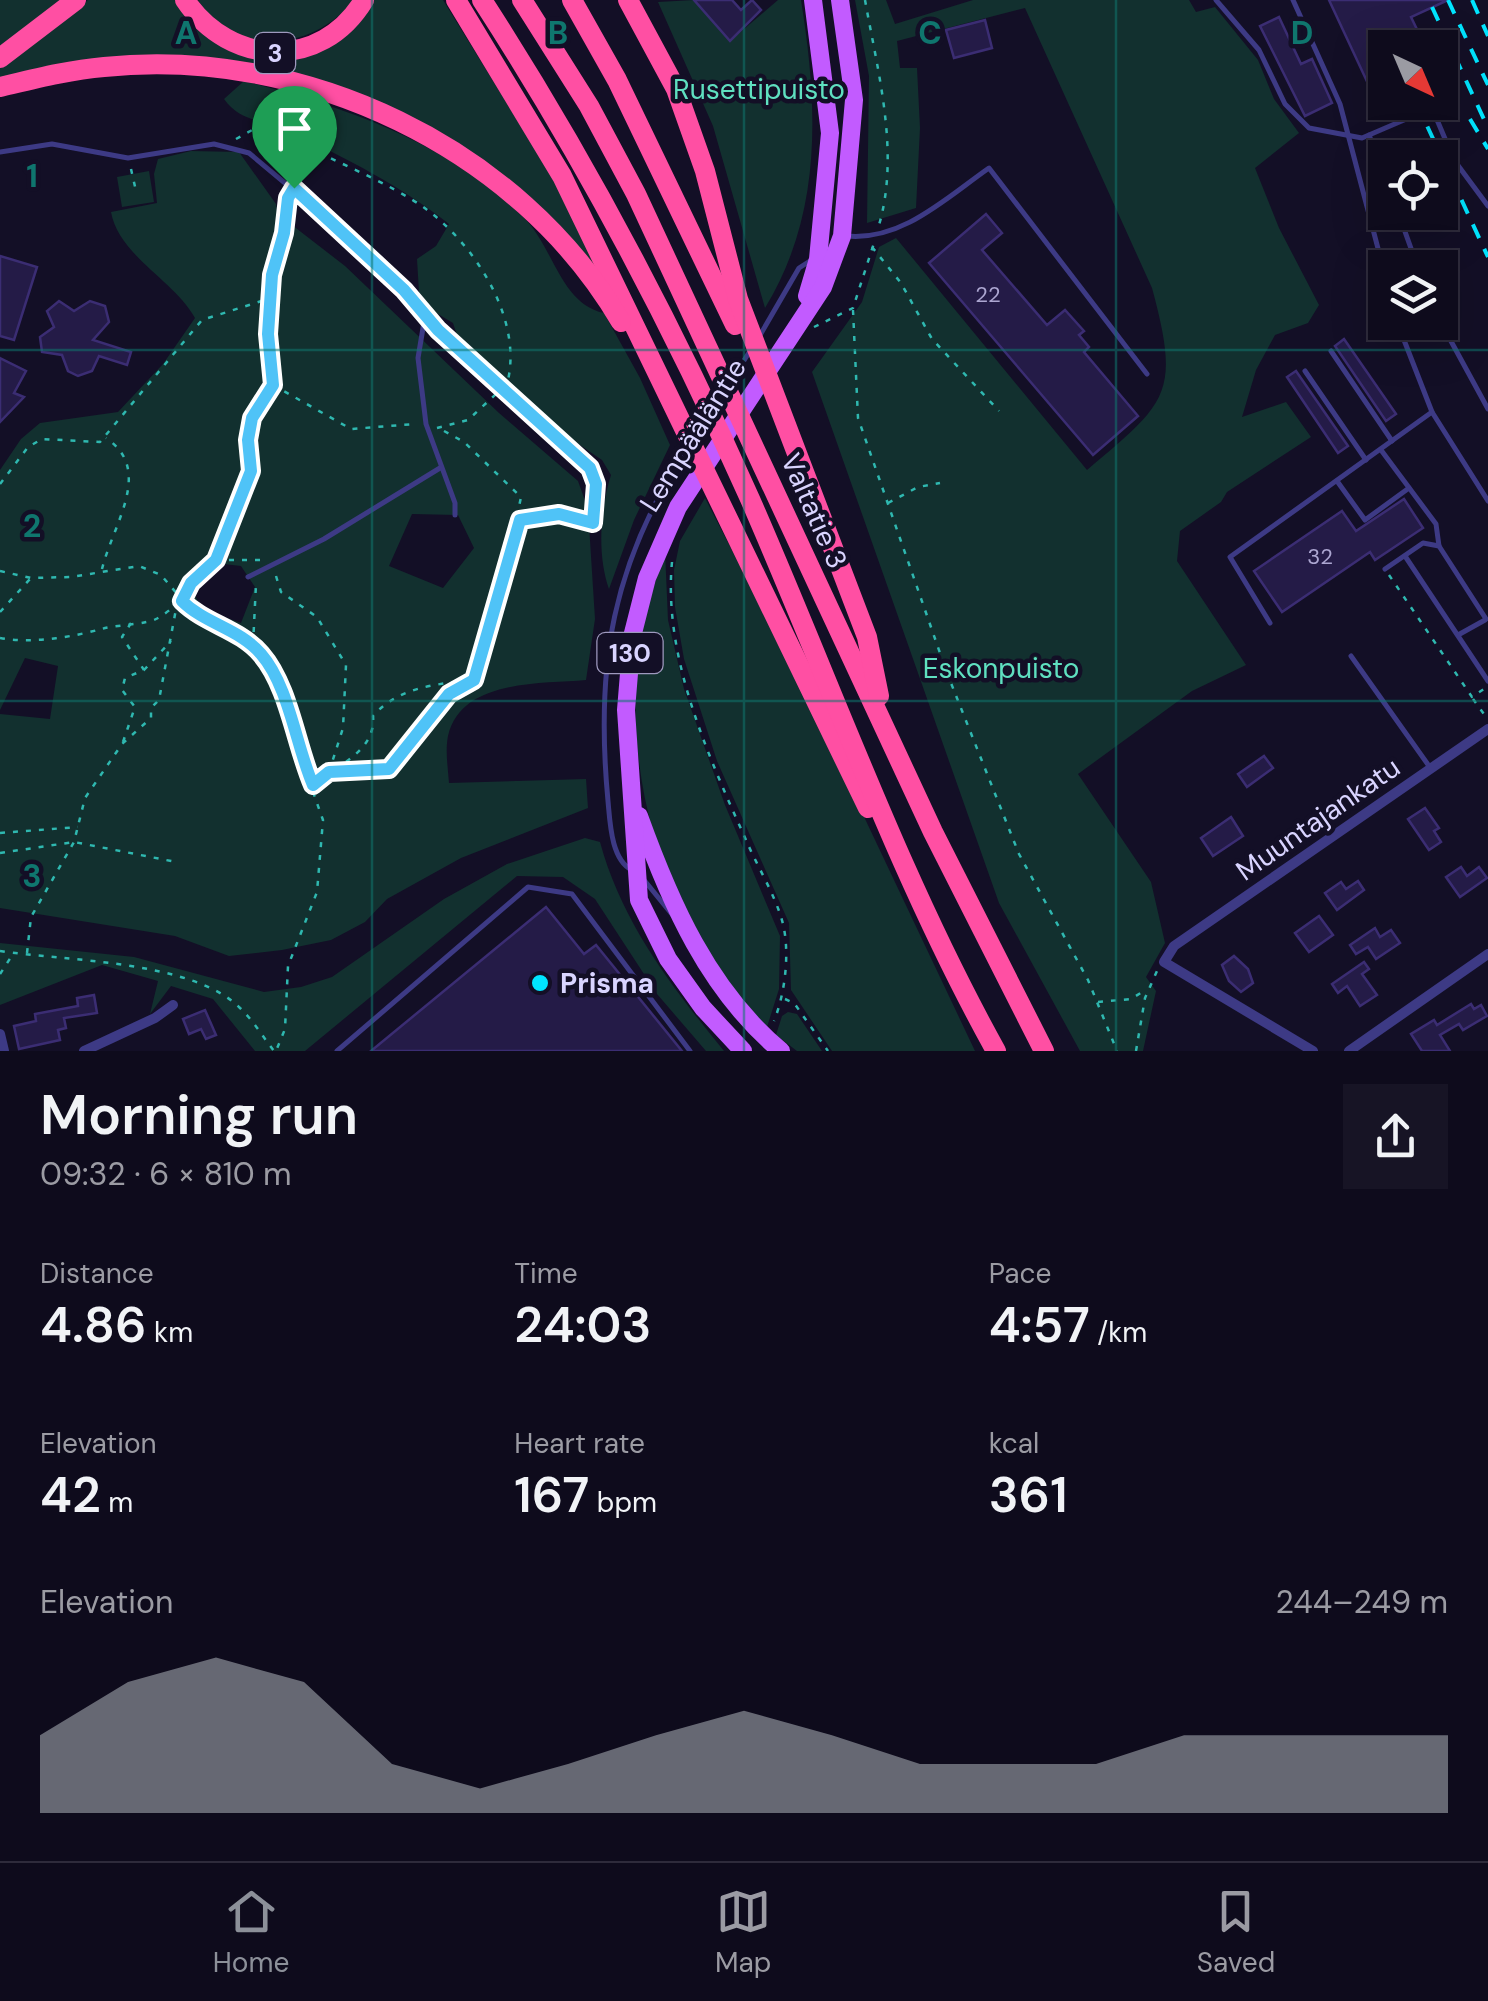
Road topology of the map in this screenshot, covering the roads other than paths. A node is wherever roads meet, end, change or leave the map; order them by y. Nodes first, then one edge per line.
1 (76, 0) edge
2 (185, 0) edge
3 (364, 0) edge
4 (456, 0) edge
5 (482, 0) edge
6 (522, 0) edge
7 (538, 0) edge
8 (572, 0) edge
9 (628, 0) edge
10 (813, 0) edge
11 (840, 0) edge
12 (1216, 0) edge
13 (1293, 0) edge
14 (0, 58) edge
15 (0, 87) edge
16 (589, 106) junction
17 (1369, 135) junction
18 (1350, 139) junction
19 (1371, 140) edge
20 (0, 152) edge
21 (1488, 206) edge
22 (820, 230) junction
23 (842, 236) junction
24 (1379, 250) edge
25 (818, 259) junction
26 (425, 316) junction
27 (799, 331) junction
28 (1404, 340) edge
29 (1450, 340) edge
30 (1331, 352) dead end
31 (1305, 371) dead end
32 (1147, 374) dead end
33 (1488, 408) edge
34 (1432, 412) junction
35 (680, 421) junction
36 (792, 438) junction
37 (1392, 442) junction
38 (1380, 450) junction
39 (1366, 460) junction
40 (440, 468) junction
41 (1337, 481) junction
42 (596, 484) road end
43 (1409, 488) junction
44 (1488, 502) edge
45 (454, 515) dead end
46 (1440, 546) junction
47 (1405, 556) junction
48 (1384, 569) road end
49 (250, 576) road end
50 (1487, 620) edge
51 (1270, 623) dead end
52 (1458, 635) junction
53 (1352, 656) dead end
54 (1488, 684) edge
55 (884, 722) junction
56 (1488, 729) edge
57 (1431, 768) junction
58 (635, 806) junction
59 (900, 854) junction
60 (634, 871) junction
61 (678, 919) junction
62 (1487, 956) edge
63 (174, 1004) dead end
64 (0, 1034) edge
65 (4, 1051) edge
66 (84, 1051) edge
67 (337, 1051) edge
68 (690, 1051) edge
69 (743, 1051) edge
70 (781, 1051) edge
71 (996, 1051) edge
72 (1044, 1051) edge
73 (1313, 1051) edge
74 (1348, 1051) edge

1 - 14 highway
2 - 3 highway, 3
4 - 35 highway
5 - 59 highway, Valtatie 3
6 - 16 highway, Valtatie 3
7 - 16 highway
8 - 36 highway
9 - 36 highway
10 - 22 main road, Lempääläntie / 130
11 - 23 main road, Lempääläntie / 130
12 - 18 lane
13 - 18 lane
15 - 35 highway
16 - 55 highway, Valtatie 3
17 - 18 lane
17 - 19 lane
17 - 21 lane
18 - 24 lane
20 - 26 lane
22 - 23 lane
22 - 25 main road, Lempääläntie / 130
23 - 27 main road, Lempääläntie / 130
23 - 32 lane
25 - 27 main road, Lempääläntie / 130
25 - 60 lane
26 - 40 lane
26 - 42 lane
27 - 58 main road, Lempääläntie / 130
28 - 34 lane
29 - 33 lane
30 - 37 lane
31 - 39 lane
34 - 37 lane
34 - 44 lane
35 - 59 highway
36 - 55 highway
37 - 38 lane
38 - 39 lane
38 - 43 lane
39 - 41 lane
40 - 45 lane
40 - 49 lane
41 - 43 lane
41 - 51 lane
43 - 46 lane
46 - 47 lane
46 - 50 lane
47 - 48 lane
47 - 52 lane
50 - 52 lane
52 - 54 lane
53 - 57 lane
55 - 72 highway, Valtatie 3
56 - 57 street, Muuntajankatu
57 - 73 street, Muuntajankatu
58 - 60 main road, Lempääläntie / 130
58 - 61 main road, Lempääläntie / 130
59 - 71 highway, Valtatie 3
60 - 61 lane
60 - 69 main road, Lempääläntie / 130
61 - 70 main road, Lempääläntie / 130
62 - 74 street
63 - 66 street
64 - 65 street
67 - 68 lane

